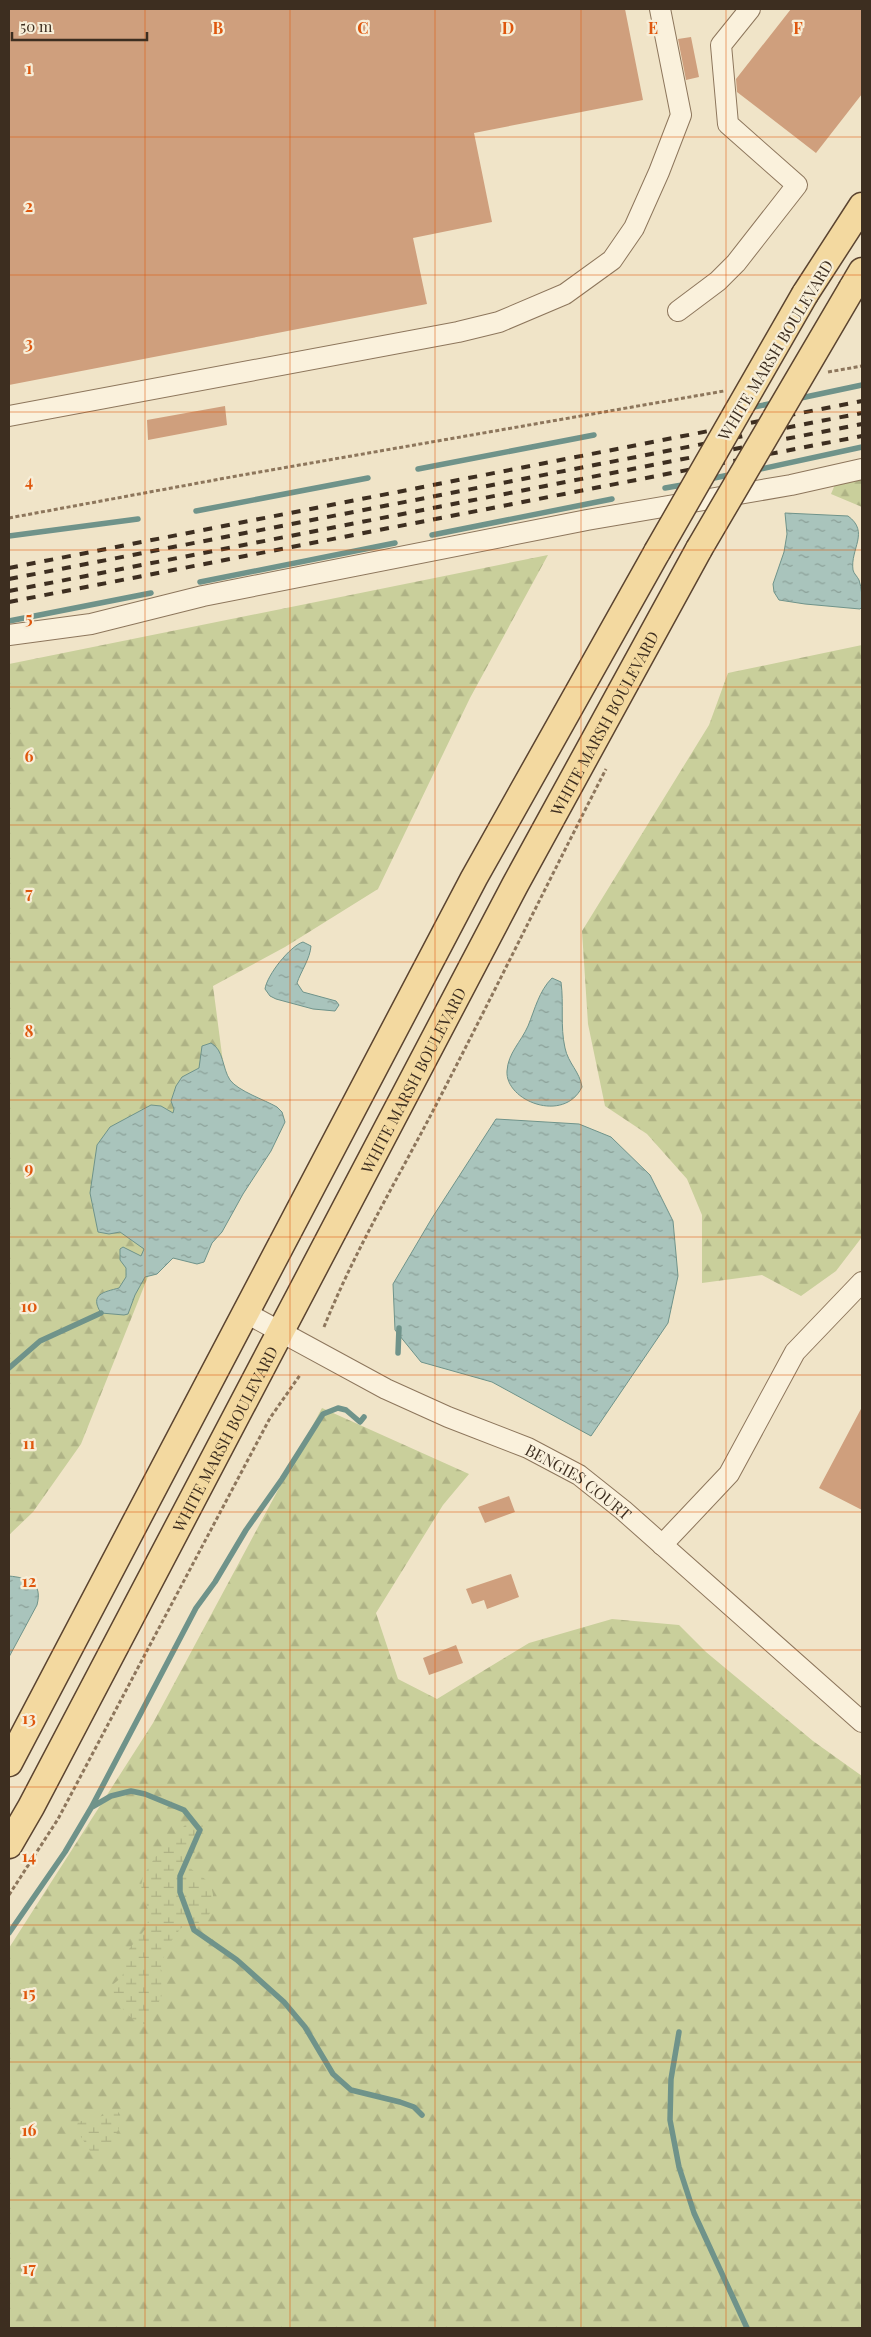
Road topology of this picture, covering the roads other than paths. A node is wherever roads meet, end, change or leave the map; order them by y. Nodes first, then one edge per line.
1 (660, 9) edge
2 (750, 9) edge
3 (862, 206) edge
4 (857, 279) edge
5 (678, 311) dead end
6 (9, 416) edge
7 (862, 469) edge
8 (9, 635) edge
9 (862, 1282) edge
10 (246, 1312) junction
11 (281, 1331) junction
12 (662, 1544) junction
13 (862, 1722) edge
14 (9, 1763) edge
15 (9, 1845) edge

1 - 6 street
2 - 5 street
3 - 10 main road, WHITE MARSH BOULEVARD, bridge
4 - 11 main road, WHITE MARSH BOULEVARD, bridge
7 - 8 street
9 - 12 street
10 - 11 street, BENGIES COURT
10 - 14 main road, WHITE MARSH BOULEVARD
11 - 12 street, BENGIES COURT
11 - 15 main road, WHITE MARSH BOULEVARD
12 - 13 street, BENGIES COURT

